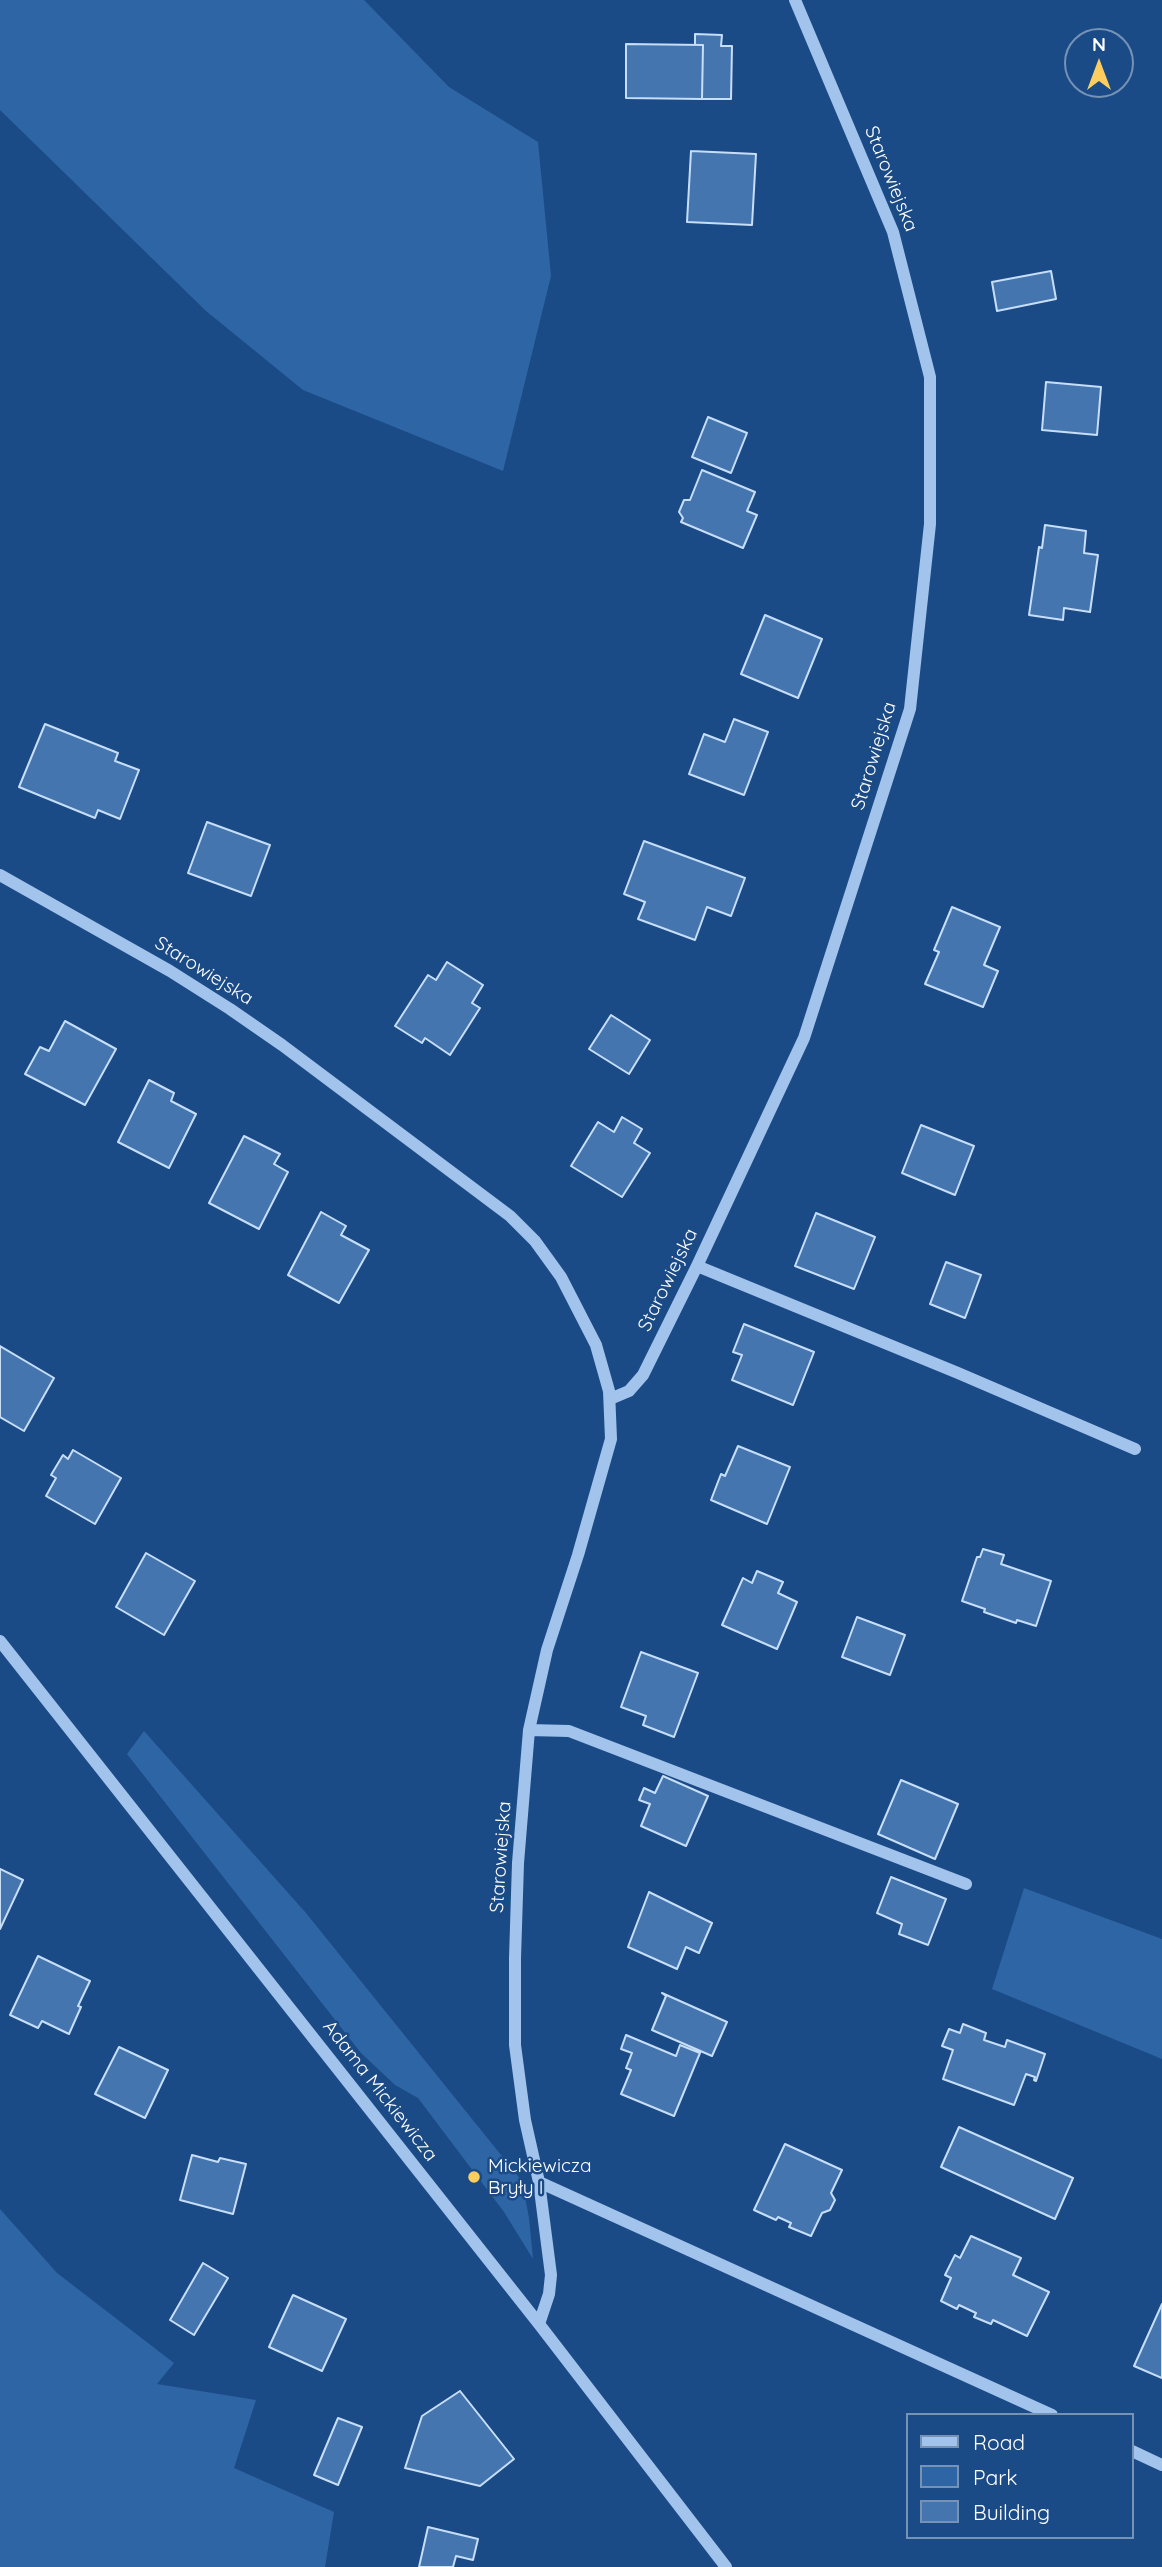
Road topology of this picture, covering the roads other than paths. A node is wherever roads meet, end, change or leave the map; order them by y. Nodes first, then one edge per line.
1 (795, 0) edge
2 (0, 875) edge
3 (697, 1266) junction
4 (610, 1399) junction
5 (1135, 1448) dead end
6 (0, 1641) edge
7 (529, 1730) junction
8 (966, 1884) dead end
9 (539, 2182) junction
10 (539, 2323) junction
11 (1048, 2413) edge
12 (1134, 2452) edge
13 (1162, 2465) edge
14 (726, 2567) edge

1 - 3 street, Starowiejska
2 - 4 street, Starowiejska
3 - 4 street, Starowiejska
3 - 5 street
4 - 7 street, Starowiejska
6 - 10 street, Adama Mickiewicza
7 - 8 street
7 - 9 street, Starowiejska
9 - 10 street, Starowiejska
9 - 11 street
10 - 14 street, Adama Mickiewicza
12 - 13 street

